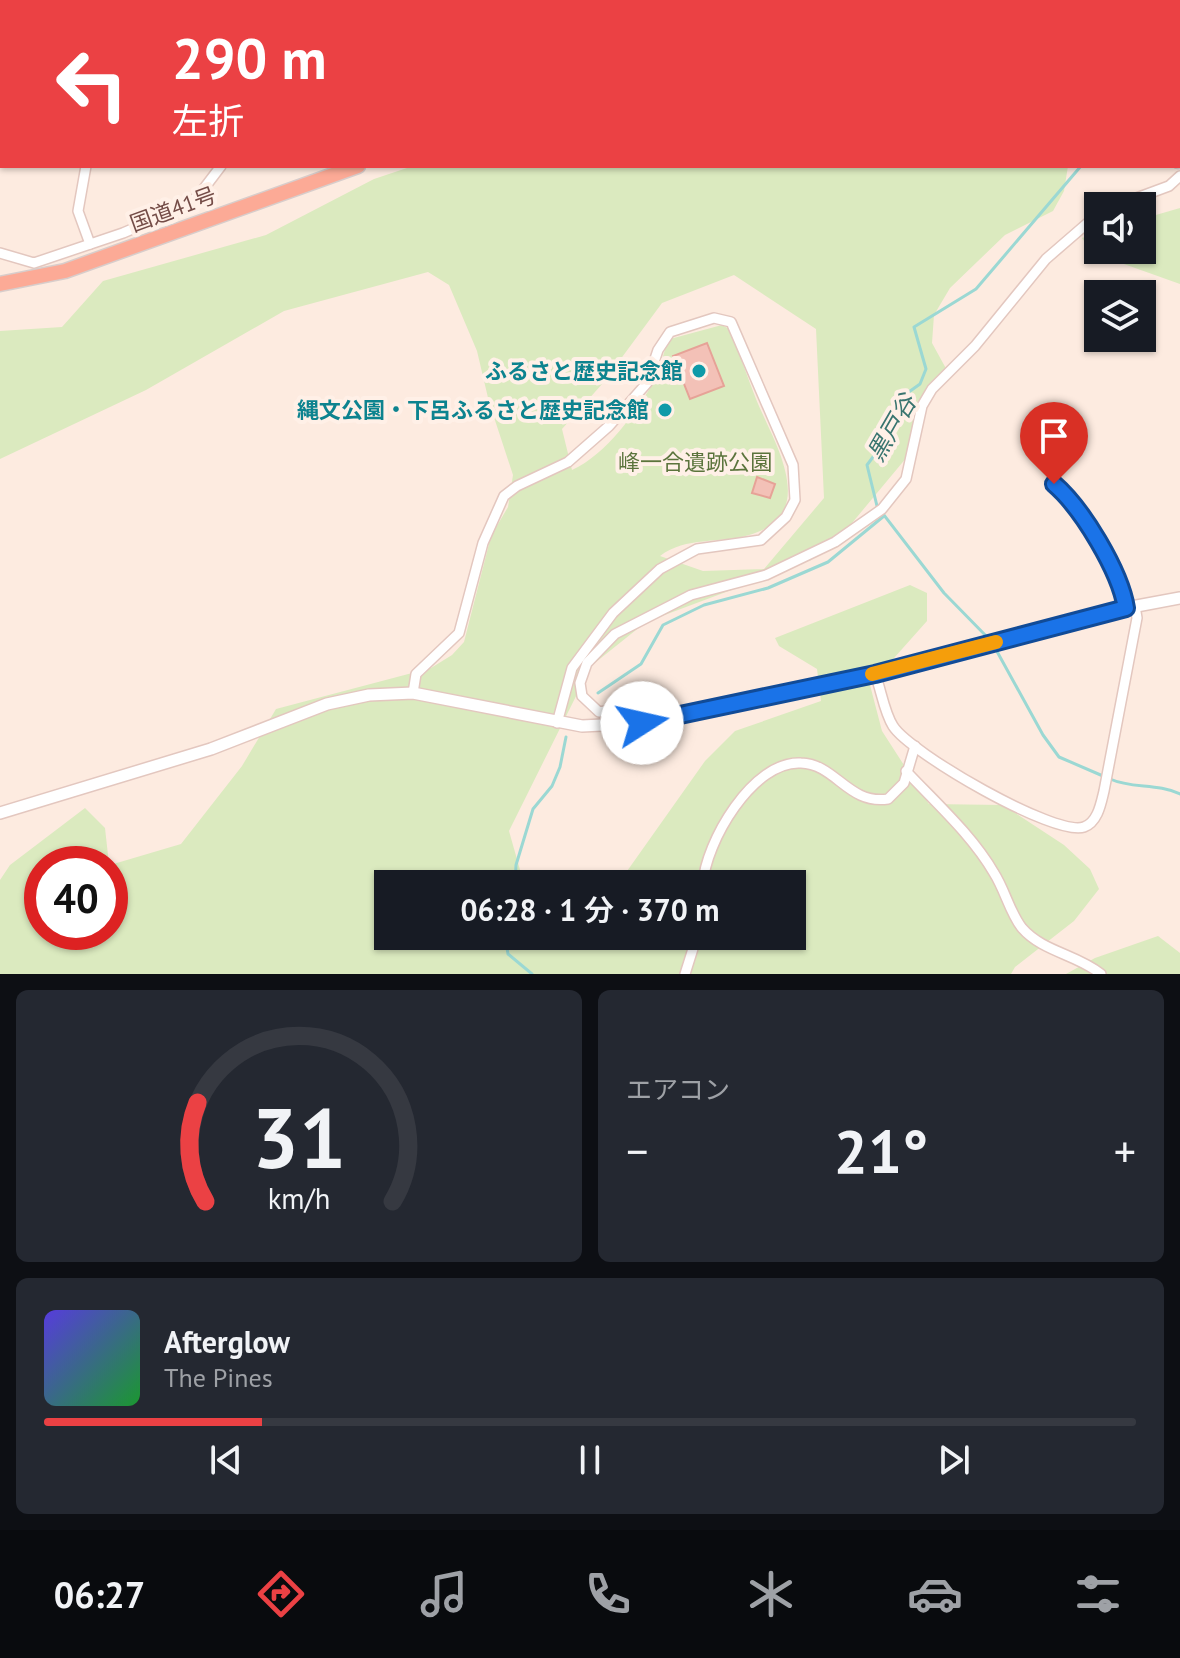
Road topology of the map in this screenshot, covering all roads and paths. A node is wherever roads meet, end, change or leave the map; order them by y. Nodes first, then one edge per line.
1 (86, 168) edge
2 (219, 168) edge
3 (352, 168) edge
4 (1180, 176) edge
5 (1153, 192) edge
6 (1084, 226) edge
7 (90, 244) junction
8 (0, 253) edge
9 (0, 284) edge
10 (1054, 484) dead end
11 (1180, 598) edge
12 (1131, 607) junction
13 (875, 674) junction
14 (413, 693) junction
15 (557, 723) junction
16 (642, 723) junction
17 (915, 746) junction
18 (906, 771) junction
19 (0, 813) edge
20 (705, 870) edge
21 (693, 950) edge
22 (685, 974) edge
23 (1101, 974) edge

1 - 7 street
2 - 7 street
3 - 9 highway, 国道41号
4 - 5 street
6 - 16 street
7 - 8 street
10 - 12 street
11 - 12 street
12 - 13 street
12 - 17 street
13 - 16 street
13 - 17 street
14 - 15 street
14 - 15 street
14 - 19 street
15 - 16 street
17 - 18 street
18 - 20 street
18 - 23 street
21 - 22 street

